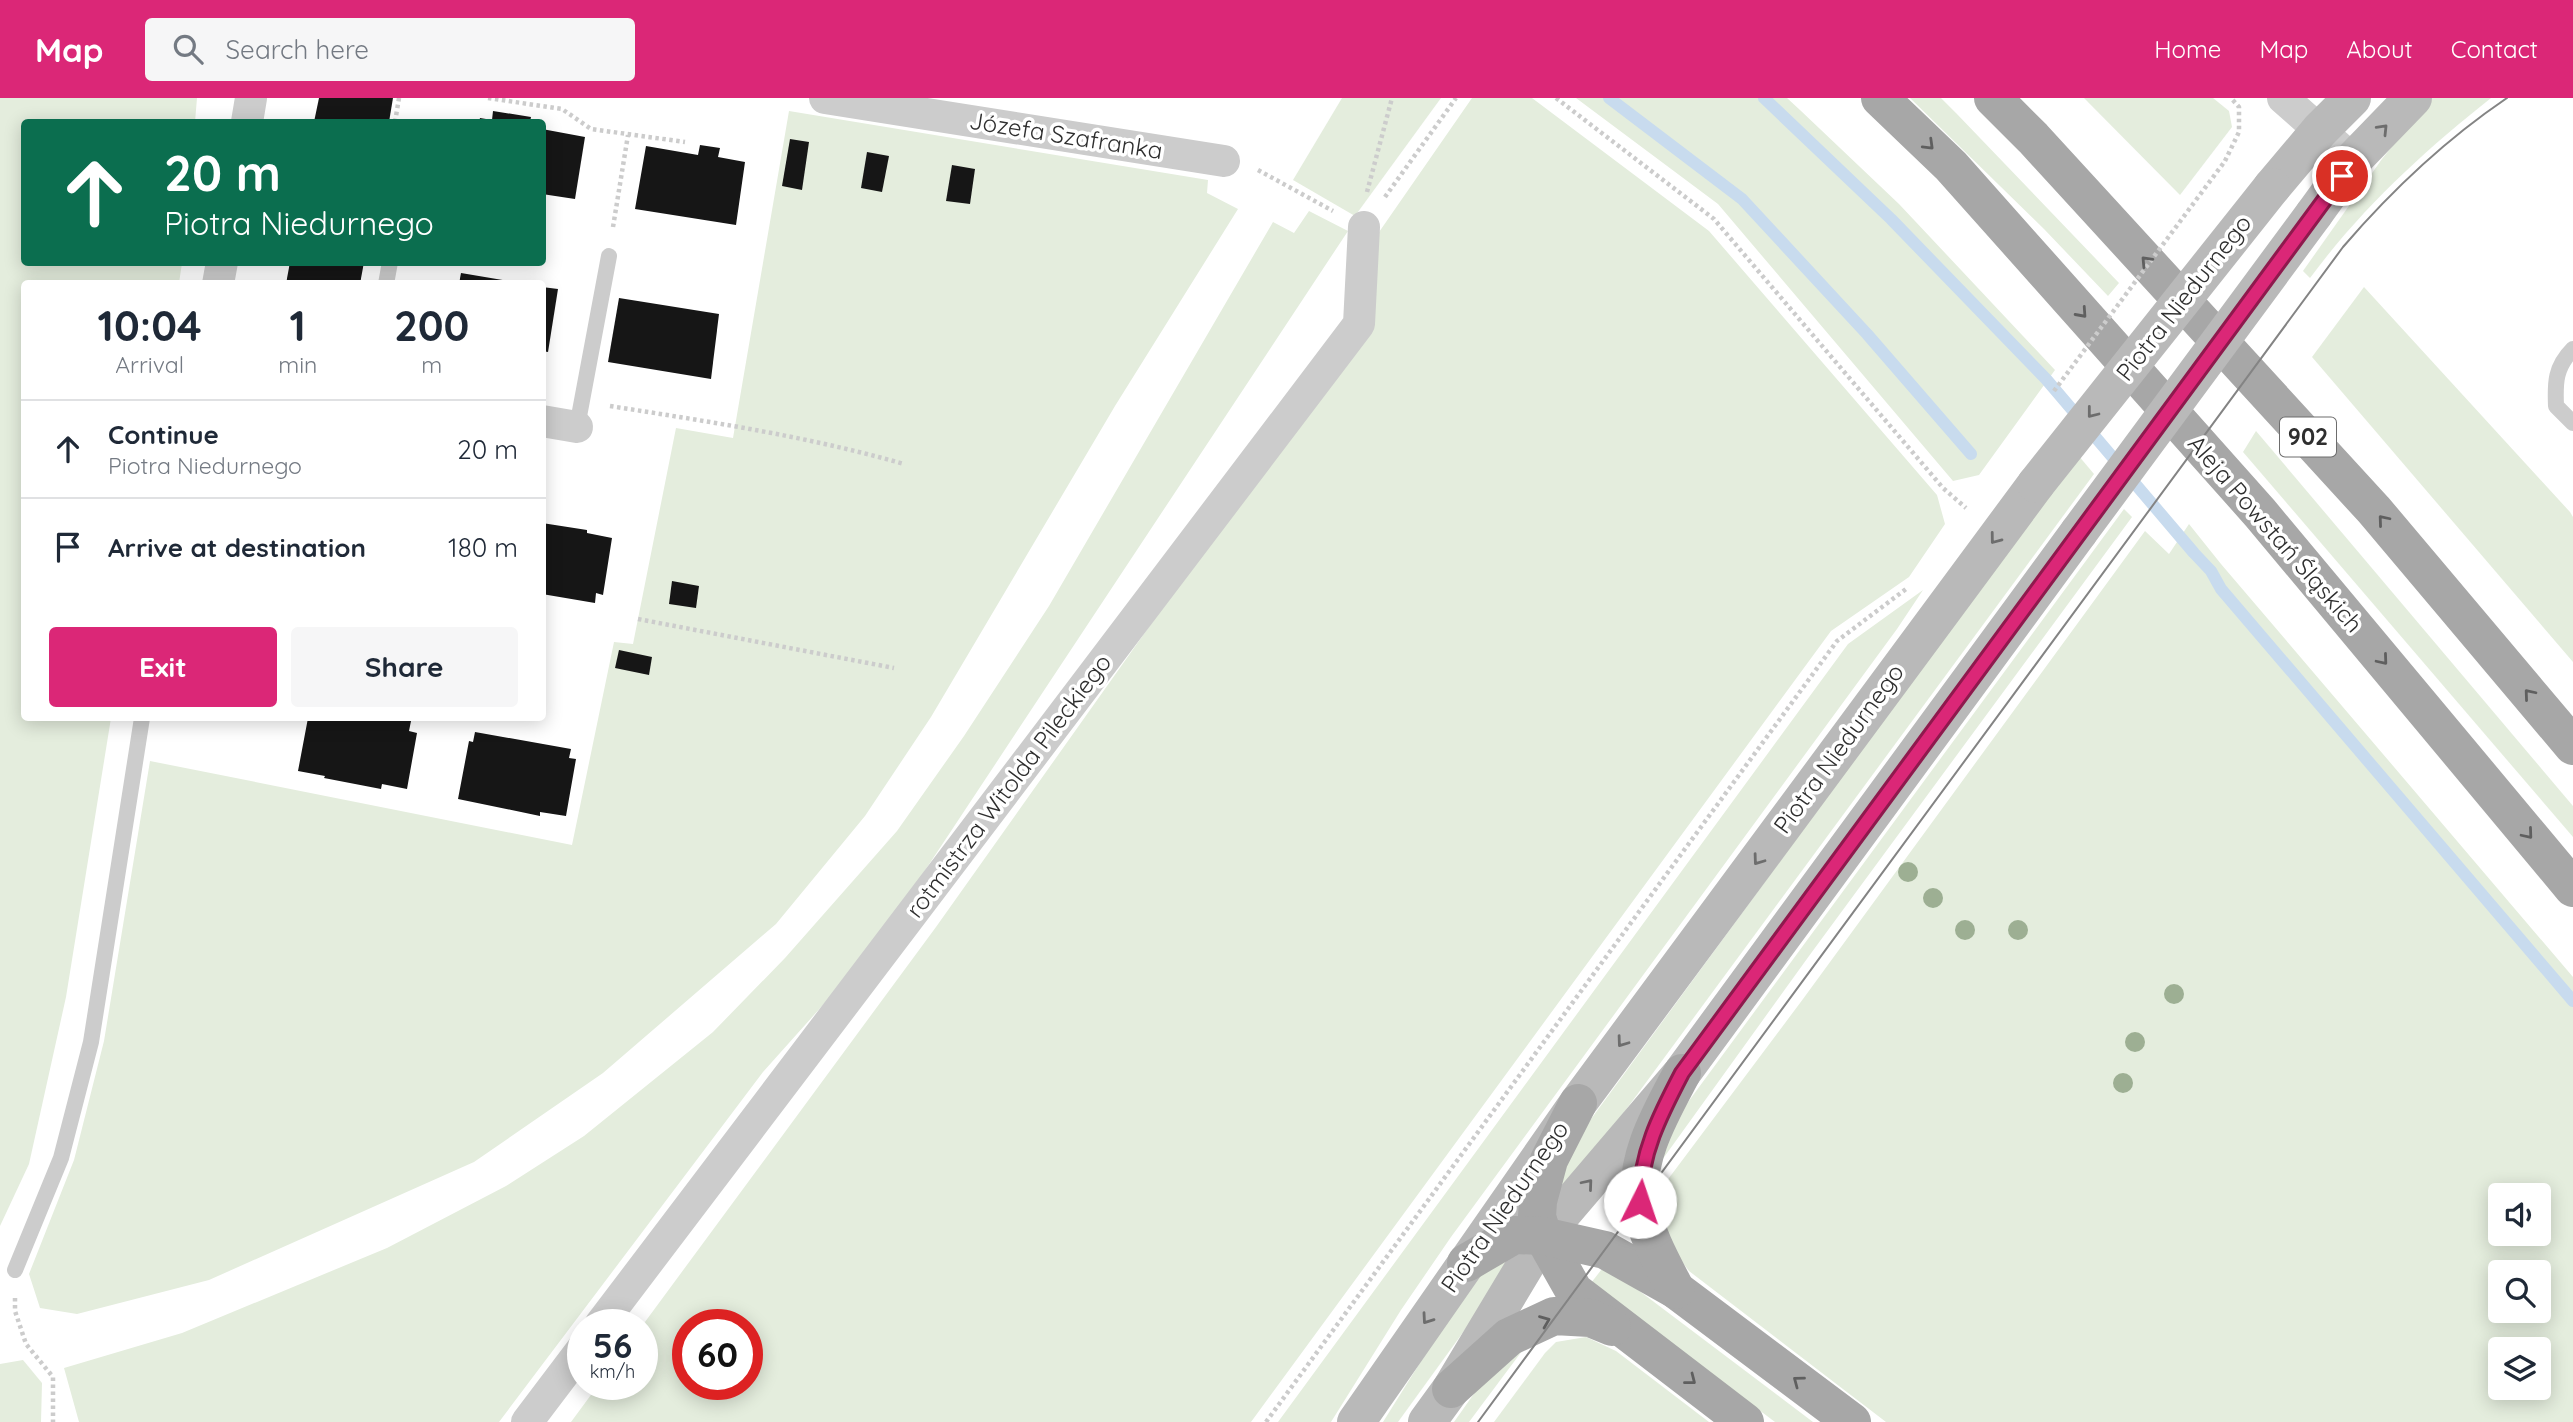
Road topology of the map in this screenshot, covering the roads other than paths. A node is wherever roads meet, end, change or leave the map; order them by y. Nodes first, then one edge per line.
1 (251, 98) edge
2 (825, 98) edge
3 (1880, 98) edge
4 (1993, 98) edge
5 (2283, 98) edge
6 (2352, 98) edge
7 (2413, 98) edge
8 (248, 119) edge
9 (2320, 130) junction
10 (2353, 160) junction
11 (1224, 161) road end
12 (1364, 227) road end
13 (609, 256) road end
14 (2573, 349) edge
15 (579, 415) joint
16 (546, 420) edge
17 (2573, 423) edge
18 (142, 721) edge
19 (2573, 746) edge
20 (2573, 888) edge
21 (1682, 1073) junction
22 (1578, 1103) junction
23 (1544, 1236) junction
24 (1466, 1263) junction
25 (15, 1270) road end
26 (1676, 1290) junction
27 (612, 1309) edge
28 (1637, 1338) junction
29 (567, 1369) edge
30 (1451, 1389) junction
31 (527, 1422) edge
32 (1356, 1422) edge
33 (1427, 1422) edge
34 (1745, 1422) edge
35 (1852, 1422) edge

1 - 8 street
2 - 11 street, Józefa Szafranka
3 -> 20 main road, Aleja Powstań Śląskich
19 -> 4 main road, 902
5 - 9 street
6 - 9 main road, Piotra Niedurnego
10 -> 7 main road, Piotra Niedurnego
9 - 10 street
9 -> 22 main road, Piotra Niedurnego, bridge
10 - 21 main road, Piotra Niedurnego, bridge
12 - 27 street, rotmistrza Witolda Pileckiego
13 - 15 lane
14 - 17 lane
15 - 16 street
18 - 25 lane
23 -> 21 main road, Piotra Niedurnego
21 - 26 main road
22 - 23 main road
22 - 24 main road, Piotra Niedurnego
23 - 24 main road
23 - 26 main road
23 - 28 main road
23 - 30 main road, Piotra Niedurnego
24 -> 32 main road, Piotra Niedurnego
35 -> 26 main road
30 -> 28 main road
28 -> 34 main road
29 - 31 street
30 - 33 main road, Piotra Niedurnego

